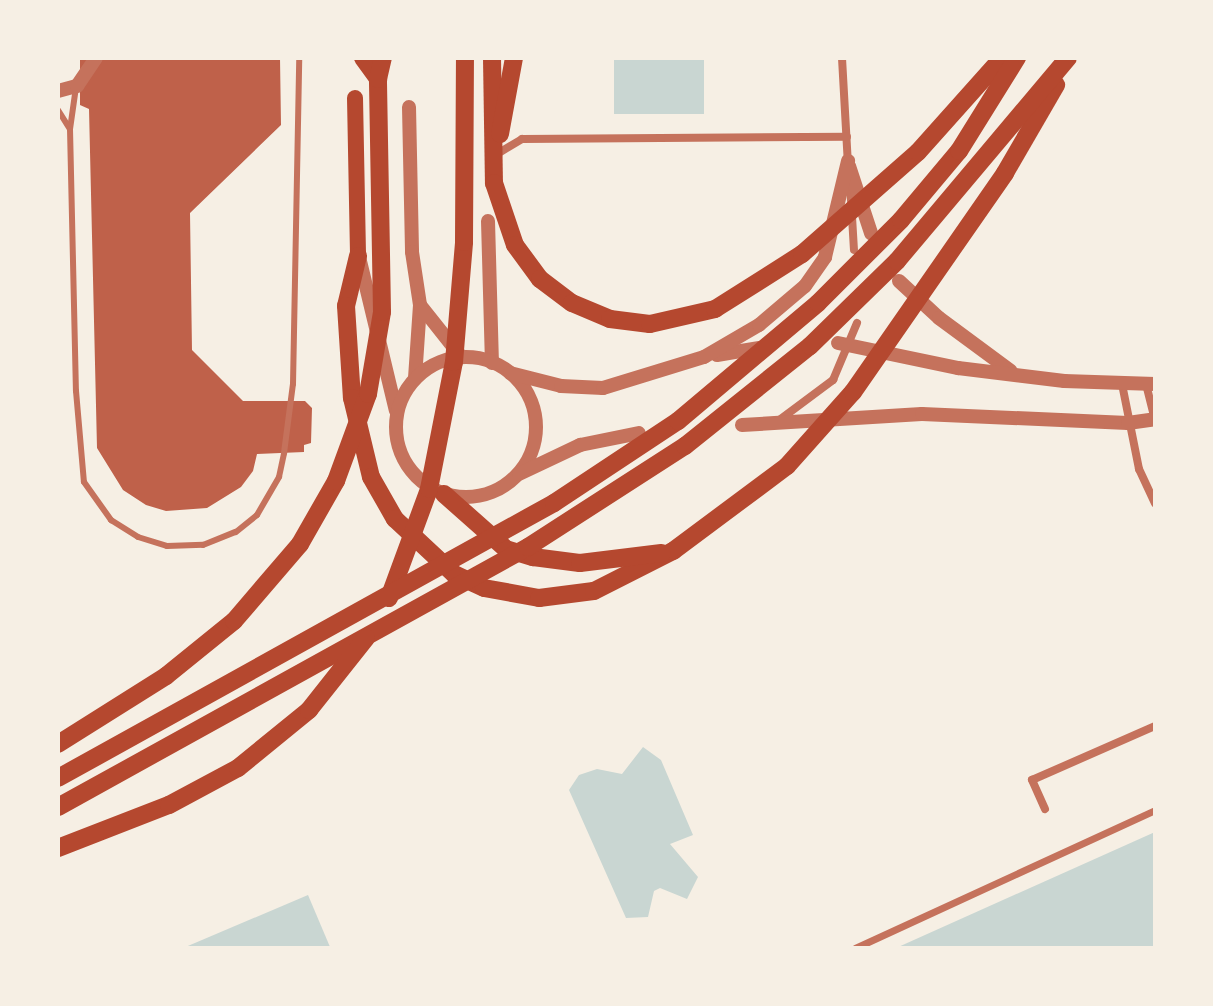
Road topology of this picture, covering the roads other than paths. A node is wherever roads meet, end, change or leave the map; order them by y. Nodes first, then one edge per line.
1 (96, 58) edge
2 (299, 58) edge
3 (363, 58) edge
4 (383, 58) edge
5 (492, 58) edge
6 (514, 58) edge
7 (842, 58) edge
8 (1002, 58) edge
9 (1017, 58) edge
10 (1069, 58) edge
11 (462, 62) edge
12 (378, 79) junction
13 (77, 86) junction
14 (58, 91) edge
15 (355, 98) dead end
16 (409, 107) dead end
17 (58, 110) edge
18 (70, 129) junction
19 (847, 137) junction
20 (498, 149) joint
21 (848, 161) junction
22 (488, 221) dead end
23 (871, 233) dead end
24 (854, 250) dead end
25 (358, 256) junction
26 (899, 281) dead end
27 (420, 305) junction
28 (857, 323) dead end
29 (844, 344) junction
30 (759, 348) dead end
31 (704, 357) junction
32 (464, 358) junction
33 (492, 363) junction
34 (1012, 372) junction
35 (510, 373) junction
36 (415, 379) junction
37 (1122, 384) junction
38 (1150, 384) edge
39 (397, 416) junction
40 (1155, 420) edge
41 (774, 423) junction
42 (1128, 423) junction
43 (742, 425) dead end
44 (639, 433) dead end
45 (519, 474) junction
46 (444, 494) junction
47 (1155, 504) edge
48 (673, 551) junction
49 (1155, 726) edge
50 (58, 744) edge
51 (58, 778) edge
52 (58, 807) edge
53 (1045, 809) dead end
54 (1155, 810) edge
55 (58, 848) edge
56 (855, 948) edge

1 - 13 street
2 - 18 lane
3 - 12 main road
4 - 12 main road
5 - 8 main road
6 - 20 main road
7 - 19 street
9 - 51 main road
10 - 48 main road
10 - 52 main road
11 - 55 main road
12 - 50 main road
13 - 14 street
13 - 18 lane
15 - 25 main road
16 - 27 street
17 - 18 lane
19 - 20 street
19 - 21 street
21 - 23 street
21 - 24 street
21 - 31 street
22 - 33 street
25 - 39 street
25 - 48 main road
26 - 34 street
27 - 32 street
27 - 36 street
28 - 29 street
29 - 34 street
29 - 41 street
30 - 31 street
31 - 35 street
32 - 33 street
32 - 36 street
33 - 35 street
34 - 37 street
35 - 45 street
36 - 39 street
37 - 38 street
37 - 42 street
38 - 40 street
39 - 46 street
40 - 42 street
41 - 42 street
41 - 43 street
42 - 47 street
44 - 45 street
45 - 46 street
46 - 48 main road
49 - 53 street
54 - 56 street

